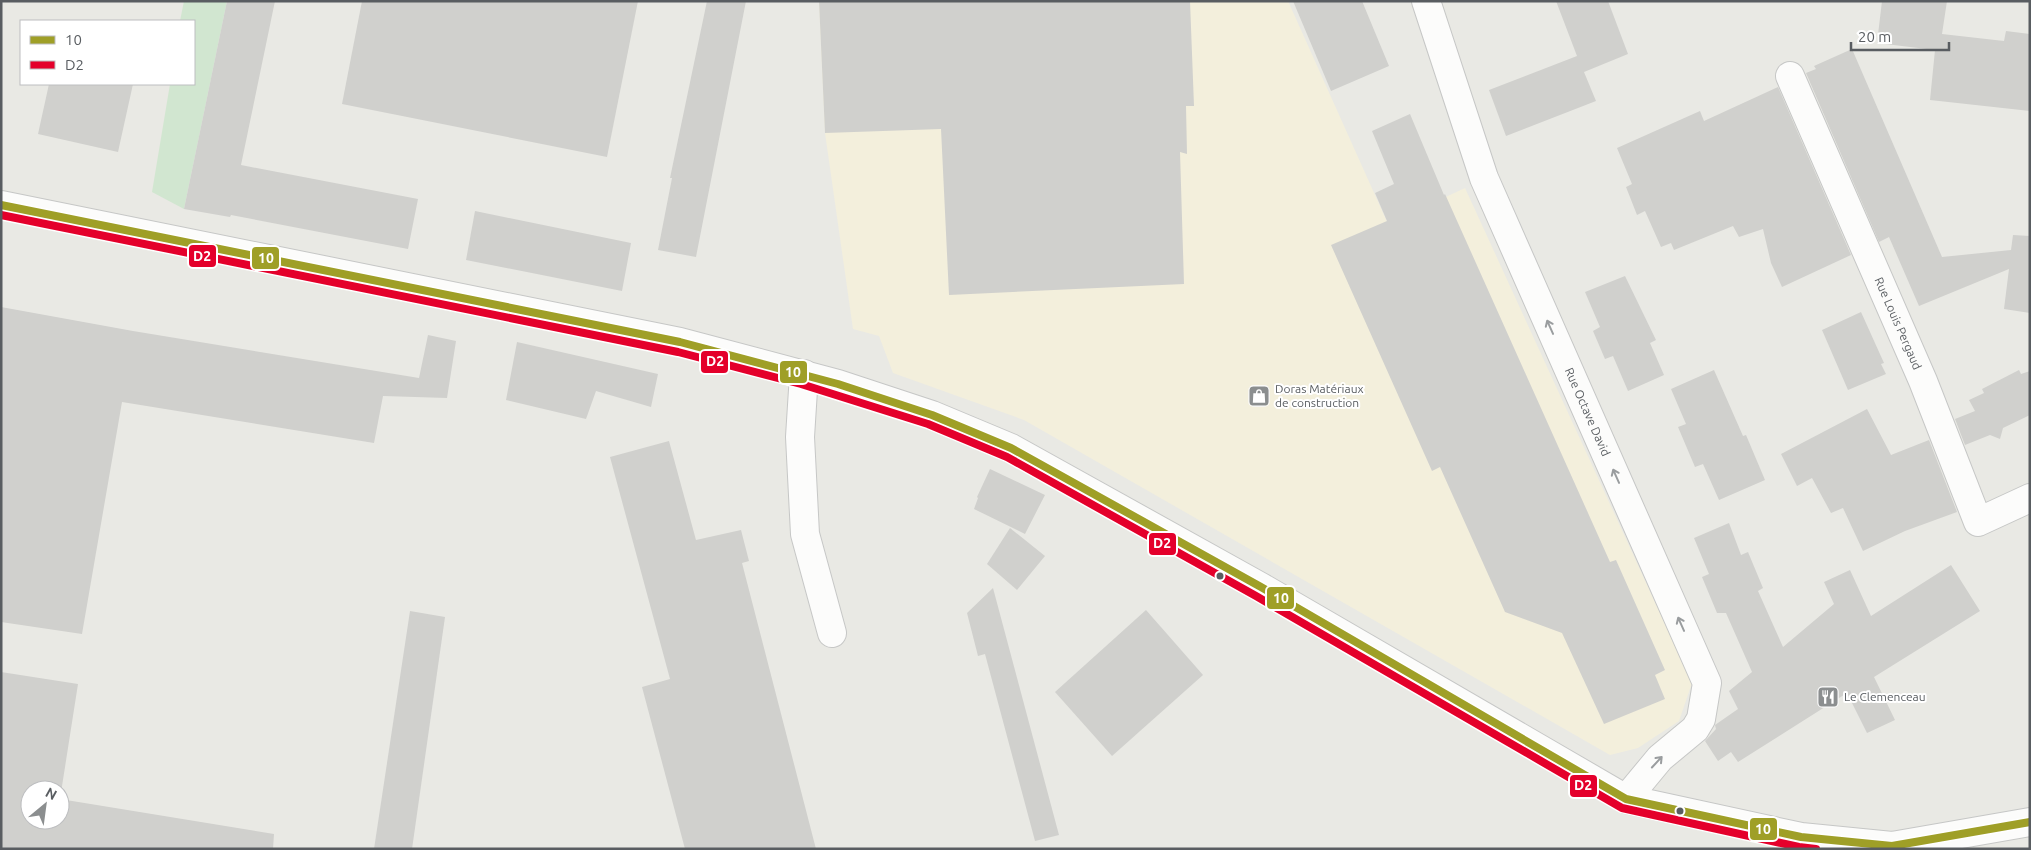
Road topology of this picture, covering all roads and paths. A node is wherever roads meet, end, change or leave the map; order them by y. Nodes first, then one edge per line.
1 (1426, 1) edge
2 (1790, 76) dead end
3 (1, 205) edge
4 (804, 374) junction
5 (2030, 498) edge
6 (832, 633) dead end
7 (1626, 799) junction
8 (2030, 822) edge
9 (1902, 847) edge

7 -> 1 street, Rue Octave David
2 - 5 street, Rue Louis Pergaud
3 - 4 street
4 - 6 street
4 - 7 street
7 - 9 street
8 - 9 street

